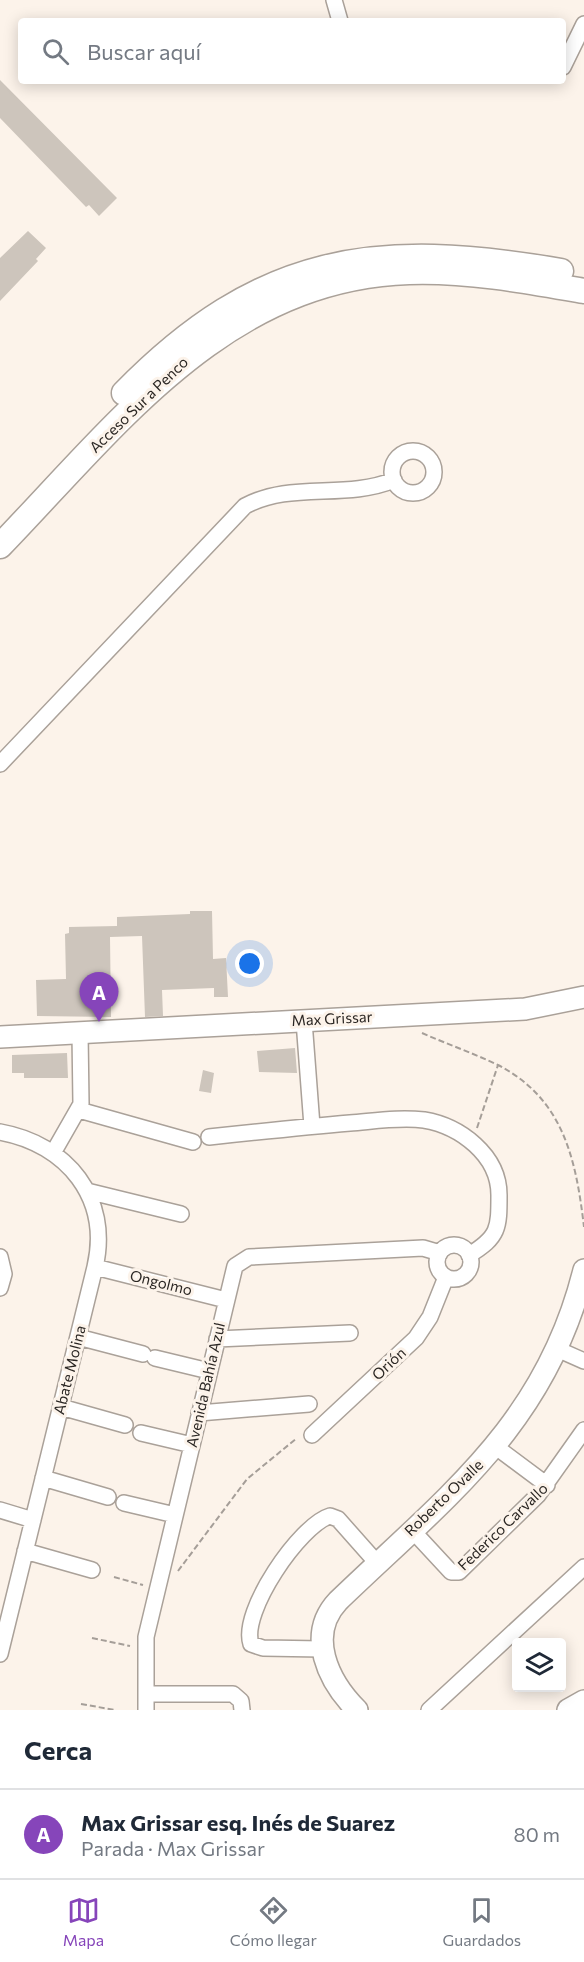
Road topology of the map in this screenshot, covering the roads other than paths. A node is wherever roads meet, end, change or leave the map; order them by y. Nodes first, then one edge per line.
1 (333, 0) edge
2 (339, 18) edge
3 (584, 24) edge
4 (566, 61) edge
5 (584, 274) edge
6 (584, 291) edge
7 (394, 480) dead end
8 (0, 522) edge
9 (0, 546) edge
10 (0, 764) edge
11 (584, 997) edge
12 (304, 1021) junction
13 (80, 1033) junction
14 (0, 1037) edge
15 (79, 1110) junction
16 (312, 1126) junction
17 (0, 1132) edge
18 (208, 1137) dead end
19 (193, 1142) dead end
20 (53, 1153) junction
21 (87, 1191) junction
22 (181, 1214) dead end
23 (440, 1253) junction
24 (470, 1255) junction
25 (0, 1257) edge
26 (95, 1267) junction
27 (584, 1270) edge
28 (446, 1277) junction
29 (0, 1288) edge
30 (226, 1300) junction
31 (350, 1333) dead end
32 (78, 1337) junction
33 (217, 1339) junction
34 (557, 1349) junction
35 (584, 1361) edge
36 (209, 1371) junction
37 (309, 1404) dead end
38 (61, 1407) junction
39 (199, 1413) junction
40 (125, 1425) dead end
41 (584, 1430) edge
42 (141, 1433) dead end
43 (312, 1436) road end
44 (192, 1445) junction
45 (496, 1448) junction
46 (43, 1478) junction
47 (547, 1485) junction
48 (108, 1497) dead end
49 (124, 1503) dead end
50 (0, 1510) edge
51 (175, 1515) junction
52 (33, 1520) junction
53 (412, 1530) junction
54 (25, 1551) junction
55 (377, 1563) junction
56 (584, 1567) edge
57 (92, 1570) dead end
58 (322, 1649) junction
59 (0, 1654) edge
60 (146, 1694) junction
61 (584, 1701) edge
62 (241, 1704) edge
63 (146, 1710) edge
64 (357, 1710) edge
65 (429, 1710) edge
66 (568, 1710) edge

1 - 2 street
3 - 4 street
5 - 8 main road, Acceso Sur a Penco
6 - 9 main road, Acceso Sur a Penco
7 - 10 street
11 - 12 street, Max Grissar
12 - 13 street, Max Grissar
12 - 16 street
13 - 14 street, Max Grissar
13 - 15 street
15 - 19 street
15 - 20 street
16 - 18 street
16 - 24 street
17 - 20 street, Abate Molina
20 - 21 street, Abate Molina
21 - 22 street
21 - 26 street, Abate Molina
23 - 24 street, Avenida Bahía Azul
23 - 28 street
23 - 30 street, Avenida Bahía Azul
24 - 28 street
25 - 29 street
26 - 30 street, Ongolmo
26 - 32 street, Abate Molina
27 - 34 street, Roberto Ovalle
28 - 43 street, Orión
30 - 33 street, Avenida Bahía Azul
31 - 33 street
32 - 36 street
32 - 38 street, Abate Molina
33 - 36 street, Avenida Bahía Azul
34 - 35 street
34 - 45 street, Roberto Ovalle
36 - 39 street, Avenida Bahía Azul
37 - 39 street
38 - 40 street
38 - 46 street, Abate Molina
39 - 44 street, Avenida Bahía Azul
41 - 47 street, Federico Carvallo
42 - 44 street
44 - 51 street, Avenida Bahía Azul
45 - 47 street
45 - 53 street, Roberto Ovalle
46 - 48 street
46 - 52 street, Abate Molina
47 - 53 street, Federico Carvallo
49 - 51 street
50 - 52 street
51 - 60 street, Avenida Bahía Azul
52 - 54 street, Abate Molina
53 - 55 street, Roberto Ovalle
54 - 57 street
54 - 59 street, Abate Molina
55 - 58 street, Roberto Ovalle
55 - 58 street
56 - 65 street
58 - 64 street, Roberto Ovalle
60 - 62 street
60 - 63 street, Avenida Bahía Azul
61 - 66 street

